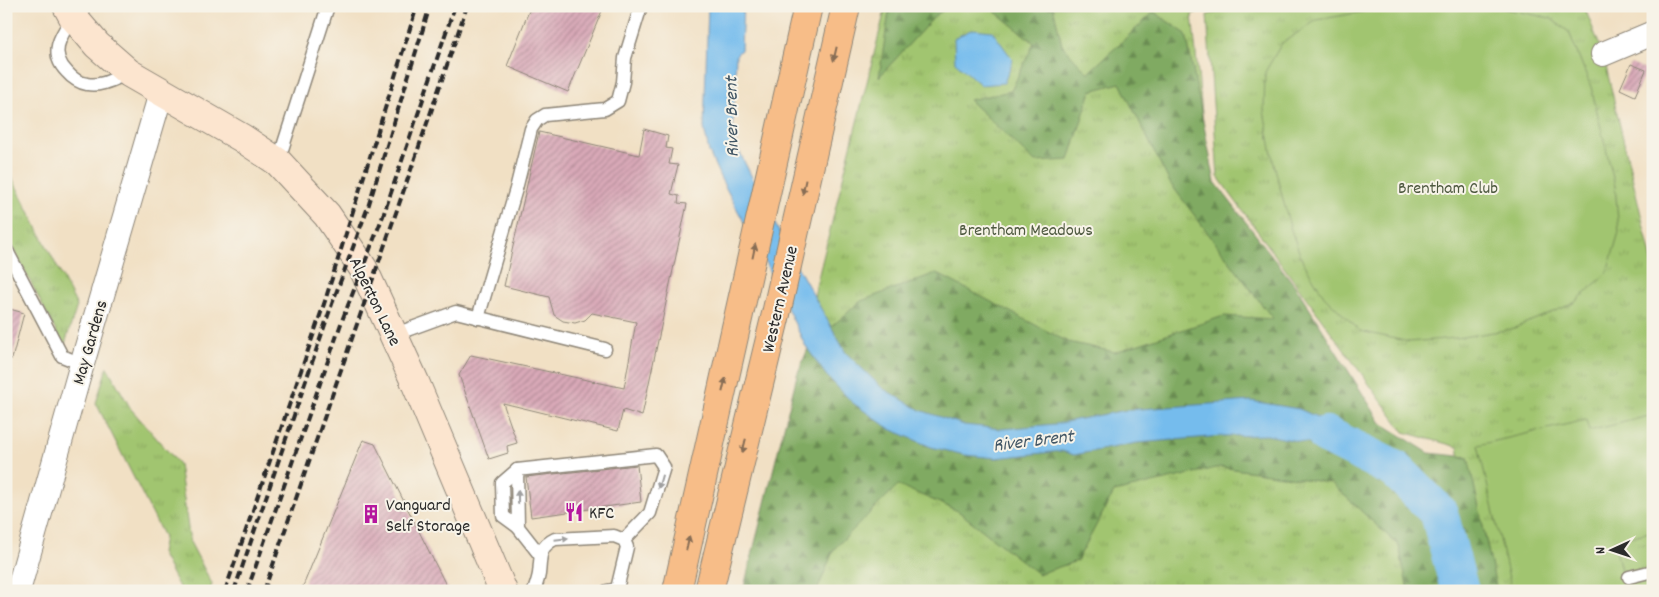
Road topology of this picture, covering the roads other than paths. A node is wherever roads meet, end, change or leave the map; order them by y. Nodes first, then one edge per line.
1 (328, 6) edge
2 (641, 6) edge
3 (808, 6) edge
4 (846, 6) edge
5 (70, 11) edge
6 (1653, 32) edge
7 (1602, 54) dead end
8 (129, 74) junction
9 (161, 93) junction
10 (278, 162) junction
11 (6, 249) edge
12 (478, 318) junction
13 (393, 335) junction
14 (606, 349) dead end
15 (82, 364) junction
16 (624, 540) junction
17 (540, 556) junction
18 (1653, 572) edge
19 (1629, 577) dead end
20 (18, 591) edge
21 (504, 591) edge
22 (534, 591) edge
23 (607, 591) edge
24 (677, 591) edge
25 (709, 591) edge

1 - 10 lane
2 - 12 lane
24 -> 3 highway, Western Avenue
4 -> 25 highway, Western Avenue
5 - 8 main road, Alperton Lane
5 - 8 lane
6 - 7 street
8 - 9 main road, Alperton Lane
9 - 10 main road, Alperton Lane
9 - 15 street, May Gardens
10 - 13 main road, Alperton Lane
11 - 15 lane
12 - 13 lane
12 - 14 lane
13 - 21 main road, Alperton Lane
15 - 20 street, May Gardens
17 -> 16 lane
17 -> 16 lane
16 - 23 lane
17 - 22 lane
18 - 19 lane

